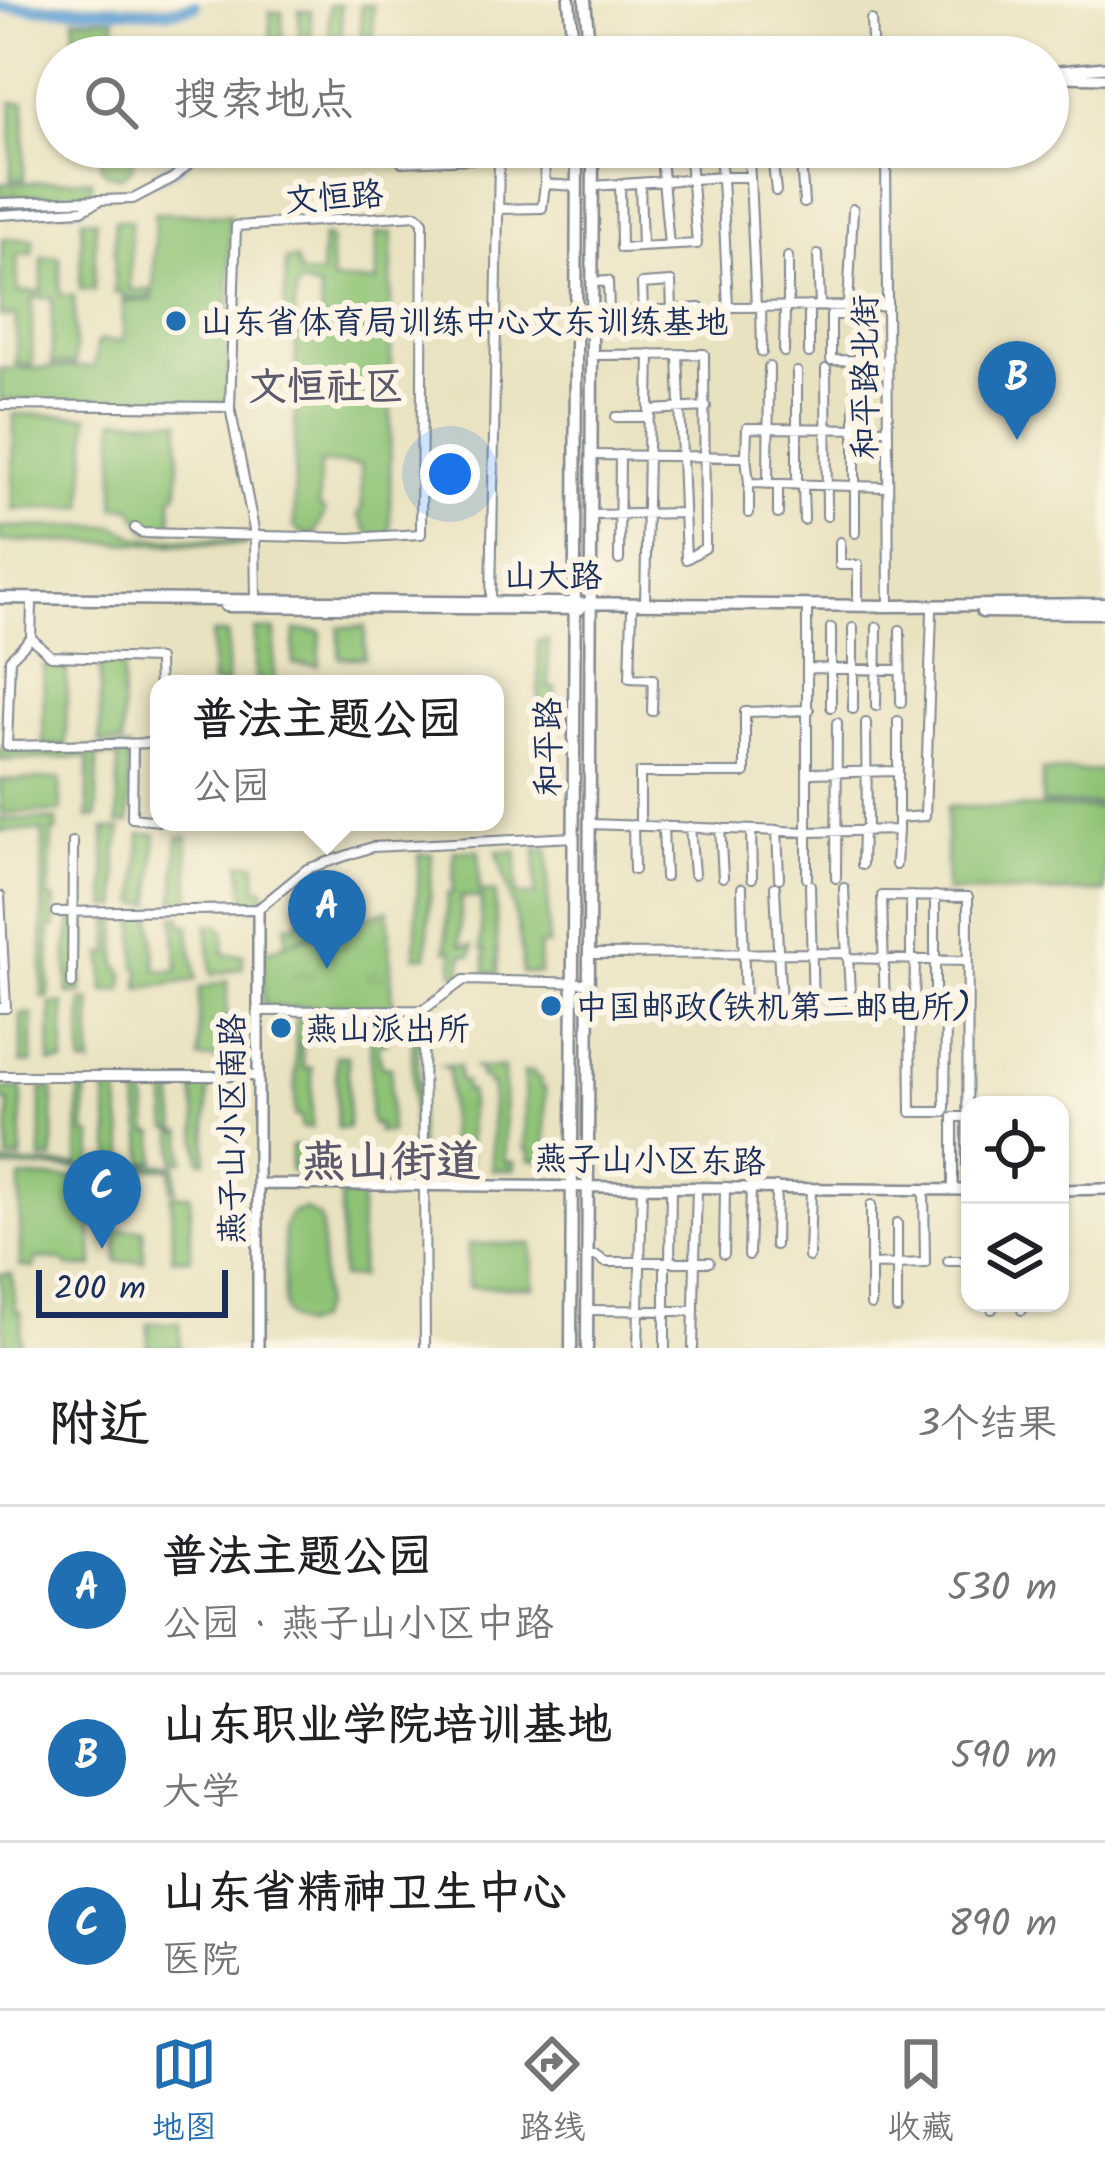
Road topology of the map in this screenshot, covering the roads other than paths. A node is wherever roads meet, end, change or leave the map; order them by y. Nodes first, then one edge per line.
1 (569, 0) edge
2 (585, 0) edge
3 (871, 20) dead end
4 (572, 36) edge
5 (588, 36) edge
6 (872, 36) edge
7 (1105, 67) edge
8 (1069, 72) edge
9 (1069, 76) edge
10 (1105, 78) edge
11 (184, 168) edge
12 (499, 168) edge
13 (544, 168) edge
14 (576, 168) edge
15 (592, 168) edge
16 (662, 168) edge
17 (692, 168) edge
18 (721, 168) edge
19 (749, 168) edge
20 (774, 168) edge
21 (802, 168) edge
22 (886, 168) edge
23 (722, 177) junction
24 (750, 177) junction
25 (693, 179) junction
26 (664, 181) junction
27 (640, 183) junction
28 (545, 184) junction
29 (620, 184) junction
30 (576, 186) junction
31 (592, 187) junction
32 (776, 191) dead end
33 (102, 200) junction
34 (0, 203) edge
35 (804, 203) dead end
36 (498, 209) junction
37 (853, 209) dead end
38 (0, 215) edge
39 (669, 245) junction
40 (642, 247) junction
41 (818, 255) dead end
42 (788, 257) dead end
43 (592, 282) junction
44 (815, 306) junction
45 (887, 306) junction
46 (758, 307) junction
47 (786, 307) junction
48 (700, 308) dead end
49 (854, 309) junction
50 (672, 310) junction
51 (643, 311) junction
52 (762, 352) dead end
53 (784, 352) dead end
54 (809, 353) dead end
55 (650, 354) junction
56 (678, 354) junction
57 (591, 355) junction
58 (856, 361) junction
59 (888, 361) junction
60 (769, 367) dead end
61 (826, 370) dead end
62 (797, 371) dead end
63 (0, 405) edge
64 (706, 406) junction
65 (230, 407) junction
66 (680, 408) junction
67 (650, 413) junction
68 (616, 417) dead end
69 (769, 428) junction
70 (797, 428) junction
71 (826, 428) junction
72 (855, 429) junction
73 (888, 429) junction
74 (681, 454) junction
75 (707, 454) junction
76 (591, 455) junction
77 (620, 455) junction
78 (650, 455) junction
79 (746, 457) junction
80 (749, 483) junction
81 (773, 484) junction
82 (800, 485) junction
83 (827, 485) junction
84 (855, 486) junction
85 (889, 487) junction
86 (650, 513) junction
87 (682, 513) junction
88 (749, 513) dead end
89 (619, 514) junction
90 (778, 514) dead end
91 (591, 515) junction
92 (827, 516) dead end
93 (804, 520) dead end
94 (135, 528) dead end
95 (855, 532) dead end
96 (255, 535) junction
97 (840, 542) dead end
98 (619, 560) dead end
99 (256, 599) junction
100 (0, 601) edge
101 (491, 601) junction
102 (645, 602) junction
103 (1105, 604) edge
104 (32, 605) junction
105 (590, 605) junction
106 (574, 606) junction
107 (858, 606) junction
108 (889, 606) junction
109 (632, 609) junction
110 (807, 611) junction
111 (932, 612) junction
112 (1105, 614) edge
113 (877, 627) dead end
114 (831, 628) dead end
115 (853, 628) dead end
116 (900, 630) dead end
117 (31, 638) junction
118 (807, 668) junction
119 (831, 668) junction
120 (854, 669) junction
121 (875, 669) junction
122 (899, 670) junction
123 (158, 675) edge
124 (901, 701) dead end
125 (876, 706) dead end
126 (831, 707) dead end
127 (854, 709) dead end
128 (809, 710) junction
129 (652, 711) dead end
130 (898, 721) dead end
131 (837, 723) dead end
132 (866, 723) dead end
133 (150, 744) edge
134 (133, 746) junction
135 (898, 771) junction
136 (837, 772) junction
137 (866, 772) junction
138 (808, 773) junction
139 (898, 818) junction
140 (150, 820) edge
141 (590, 824) junction
142 (636, 825) junction
143 (663, 826) junction
144 (690, 827) junction
145 (720, 828) junction
146 (751, 830) junction
147 (778, 830) junction
148 (865, 830) junction
149 (898, 830) junction
150 (837, 831) junction
151 (808, 832) junction
152 (574, 837) junction
153 (73, 842) dead end
154 (862, 865) dead end
155 (896, 865) dead end
156 (634, 870) dead end
157 (694, 874) dead end
158 (665, 877) dead end
159 (723, 877) dead end
160 (752, 878) dead end
161 (836, 878) dead end
162 (742, 888) dead end
163 (844, 889) dead end
164 (0, 896) edge
165 (911, 896) junction
166 (935, 896) junction
167 (258, 910) junction
168 (75, 912) junction
169 (56, 913) dead end
170 (589, 953) junction
171 (745, 953) junction
172 (778, 953) junction
173 (812, 953) junction
174 (849, 956) junction
175 (882, 959) junction
176 (913, 960) junction
177 (936, 961) junction
178 (966, 961) junction
179 (573, 983) junction
180 (589, 983) junction
181 (72, 984) dead end
182 (781, 1007) dead end
183 (0, 1008) edge
184 (851, 1008) dead end
185 (914, 1009) dead end
186 (423, 1010) junction
187 (745, 1010) dead end
188 (813, 1010) dead end
189 (258, 1011) junction
190 (966, 1016) junction
191 (943, 1018) junction
192 (0, 1076) edge
193 (258, 1076) junction
194 (966, 1096) edge
195 (961, 1118) edge
196 (258, 1184) junction
197 (424, 1184) junction
198 (572, 1184) junction
199 (588, 1184) junction
200 (642, 1185) junction
201 (671, 1186) junction
202 (697, 1186) junction
203 (752, 1186) junction
204 (725, 1187) junction
205 (776, 1187) junction
206 (811, 1188) junction
207 (1105, 1189) edge
208 (924, 1190) junction
209 (952, 1190) junction
210 (961, 1190) edge
211 (1069, 1190) edge
212 (871, 1205) dead end
213 (897, 1222) dead end
214 (775, 1245) dead end
215 (724, 1254) dead end
216 (749, 1255) dead end
217 (587, 1256) junction
218 (808, 1257) dead end
219 (948, 1261) dead end
220 (961, 1261) edge
221 (640, 1262) junction
222 (668, 1262) junction
223 (695, 1262) junction
224 (710, 1262) dead end
225 (898, 1264) junction
226 (871, 1265) junction
227 (871, 1305) dead end
228 (587, 1310) junction
229 (897, 1310) dead end
230 (639, 1311) junction
231 (665, 1311) junction
232 (693, 1311) junction
233 (258, 1348) edge
234 (425, 1348) edge
235 (571, 1348) edge
236 (587, 1348) edge
237 (638, 1348) edge
238 (665, 1348) edge
239 (693, 1348) edge

1 - 4 main road
2 - 5 main road
3 - 6 street
7 - 8 street
9 - 10 street
11 - 33 street
12 - 36 street
13 - 28 street
14 - 30 main road, 和平路
15 - 31 main road, 和平路
16 - 26 street
17 - 25 street
18 - 23 street
19 - 24 street
20 - 32 street
21 - 35 street
22 - 45 street, 和平路北街
23 - 24 street
23 - 25 street
23 - 46 street
24 - 46 street
25 - 26 street
25 - 39 street
26 - 27 street
26 - 39 street
27 - 29 street
27 - 40 street
28 - 30 street
28 - 36 street
29 - 31 street
29 - 40 street
30 - 106 main road, 和平路
31 - 43 main road, 和平路
33 - 34 street
33 - 38 street
36 - 101 street
37 - 49 street
39 - 40 street
41 - 44 street
42 - 47 street
43 - 51 street
43 - 57 main road, 和平路
44 - 47 street
44 - 49 street
44 - 54 street
45 - 49 street
45 - 59 street, 和平路北街
46 - 47 street
46 - 52 street
47 - 53 street
48 - 50 street
49 - 58 street
49 - 58 street
50 - 51 street
50 - 51 street
55 - 56 street
55 - 57 street
55 - 67 street
56 - 64 street
56 - 66 street
57 - 76 main road, 和平路
58 - 59 street
58 - 72 street
59 - 73 street, 和平路北街
60 - 69 street
61 - 71 street
62 - 70 street
63 - 65 street
64 - 66 street
64 - 75 street
65 - 96 street, 文恒路
65 - 96 street, 文恒路
66 - 67 street
66 - 74 street
67 - 68 street
67 - 78 street
69 - 70 street
69 - 79 street
69 - 81 street
70 - 71 street
70 - 82 street
71 - 72 street
71 - 83 street
72 - 73 street
72 - 84 street
73 - 85 street, 和平路北街
74 - 75 street
74 - 78 street
74 - 87 street
75 - 79 street
75 - 87 street
76 - 77 street
76 - 91 main road, 和平路
77 - 78 street
77 - 89 street
78 - 86 street
79 - 80 street
80 - 81 street
80 - 88 street
81 - 82 street
81 - 90 street
82 - 83 street
82 - 93 street
83 - 84 street
83 - 92 street
84 - 85 street
84 - 95 street
85 - 108 street, 和平路北街
86 - 87 street
86 - 89 street
86 - 102 street
89 - 91 street
89 - 98 street
91 - 105 main road, 和平路
94 - 96 street
96 - 99 street, 文恒路
97 - 107 street
99 - 100 main road, 山大路
99 - 101 main road, 山大路
100 - 104 main road, 山大路
101 - 106 main road, 山大路
102 - 105 main road, 山大路
102 - 107 main road, 山大路
103 - 108 main road, 山大路
104 - 106 main road, 山大路
104 - 117 street
105 - 106 main road, 山大路
105 - 109 main road, 山大路
105 - 141 main road, 和平路
106 - 152 main road, 和平路
107 - 108 main road, 山大路
109 - 110 main road, 山大路
109 - 129 street
110 - 111 main road, 山大路
110 - 118 street
111 - 112 main road, 山大路
111 - 139 street
113 - 121 street
114 - 119 street
115 - 120 street
116 - 122 street
117 - 123 street
117 - 134 street
118 - 119 street
118 - 128 street
119 - 120 street
119 - 126 street
120 - 121 street
120 - 127 street
121 - 122 street
121 - 125 street
122 - 124 street
128 - 138 street
128 - 142 street
130 - 135 street
131 - 136 street
132 - 137 street
133 - 134 street
134 - 140 street
135 - 137 street
135 - 139 street
136 - 137 street
136 - 138 street
136 - 150 street
137 - 148 street
138 - 151 street
139 - 149 street
141 - 142 street
141 - 170 main road, 和平路
142 - 143 street
142 - 156 street
143 - 144 street
143 - 158 street
144 - 145 street
144 - 157 street
145 - 146 street
145 - 159 street
146 - 147 street
146 - 160 street
147 - 151 street
147 - 172 street
148 - 149 street
148 - 150 street
148 - 154 street
149 - 155 street
150 - 151 street
150 - 161 street
151 - 173 street
152 - 167 street
152 - 179 main road, 和平路
153 - 168 street
162 - 171 street
163 - 174 street
164 - 183 street
165 - 166 street
165 - 175 street
165 - 176 street
166 - 177 street
166 - 178 street
167 - 168 street
167 - 189 street, 燕子山小区南路
168 - 169 street
168 - 181 street
170 - 171 street
170 - 180 main road, 和平路
171 - 172 street
171 - 187 street
172 - 173 street
172 - 182 street
173 - 174 street
173 - 188 street
174 - 175 street
174 - 184 street
175 - 176 street
175 - 191 street
176 - 177 street
176 - 185 street
177 - 178 street
177 - 191 street
178 - 190 street
179 - 180 street
179 - 186 street
179 - 198 main road, 和平路
180 - 199 main road, 和平路
186 - 189 street
186 - 197 street
189 - 193 street, 燕子山小区南路
190 - 191 street
190 - 194 street
191 - 191 street
192 - 193 street
193 - 196 street, 燕子山小区南路
195 - 209 street
196 - 197 street, 燕子山小区东路
196 - 233 street, 燕子山小区南路
197 - 198 street, 燕子山小区东路
197 - 234 street
198 - 199 street, 燕子山小区东路
198 - 235 main road, 和平路
199 - 200 street, 燕子山小区东路
199 - 217 main road, 和平路
200 - 201 street, 燕子山小区东路
200 - 221 street
201 - 202 street, 燕子山小区东路
201 - 222 street
202 - 204 street, 燕子山小区东路
202 - 223 street
203 - 204 street, 燕子山小区东路
203 - 205 street, 燕子山小区东路
203 - 216 street
204 - 215 street
205 - 206 street, 燕子山小区东路
205 - 214 street
206 - 208 street, 燕子山小区东路
206 - 218 street
207 - 211 street
208 - 209 street, 燕子山小区东路
208 - 225 street
209 - 210 street, 燕子山小区东路
212 - 226 street
213 - 225 street
217 - 221 street
217 - 228 main road, 和平路
219 - 220 street
221 - 222 street
221 - 230 street
222 - 223 street
222 - 231 street
223 - 224 street
223 - 232 street
225 - 226 street
225 - 229 street
226 - 227 street
228 - 230 street
228 - 236 main road, 和平路
230 - 231 street
230 - 237 street
231 - 232 street
231 - 238 street
232 - 239 street

